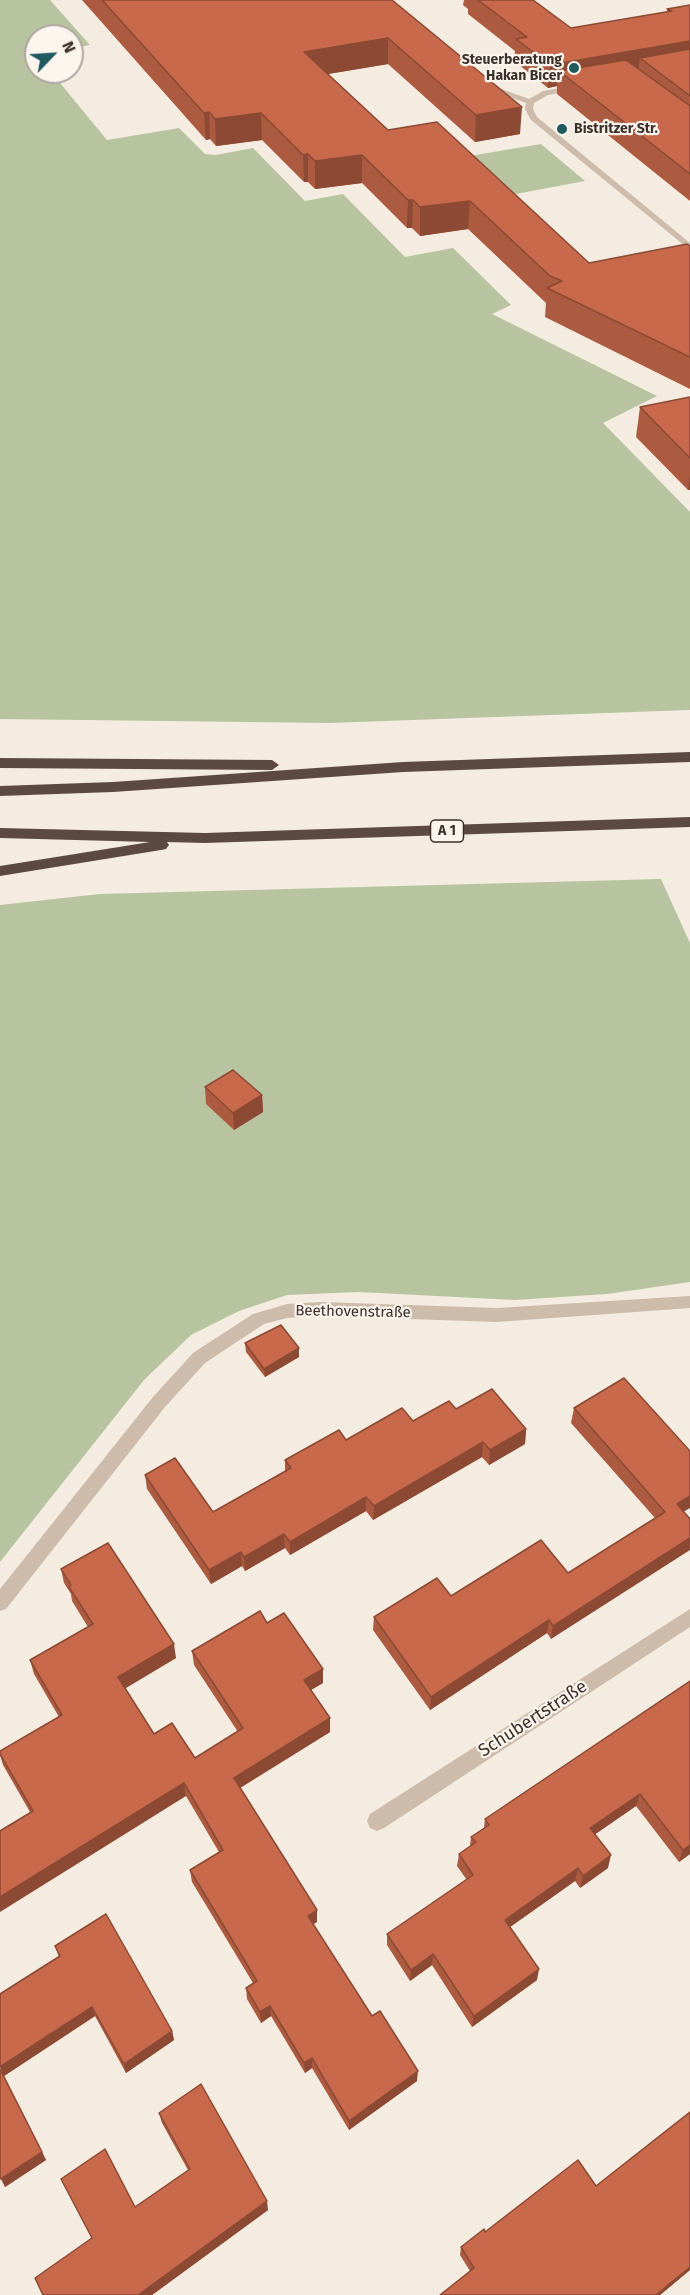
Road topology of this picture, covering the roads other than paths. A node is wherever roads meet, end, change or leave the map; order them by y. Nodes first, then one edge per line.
1 (483, 83) edge
2 (583, 86) edge
3 (530, 102) junction
4 (690, 247) edge
5 (690, 757) edge
6 (0, 763) edge
7 (403, 767) junction
8 (0, 791) edge
9 (690, 822) edge
10 (0, 833) edge
11 (204, 838) junction
12 (0, 871) edge
13 (690, 1302) edge
14 (0, 1603) edge
15 (690, 1617) edge
16 (377, 1821) dead end

1 - 3 street
2 - 3 street
3 - 4 street
5 - 7 highway
6 - 7 highway
7 - 8 highway
9 - 11 highway, A 1
10 - 11 highway, A 1
11 - 12 highway
13 - 14 street, Beethovenstraße
15 - 16 street, Schubertstraße

